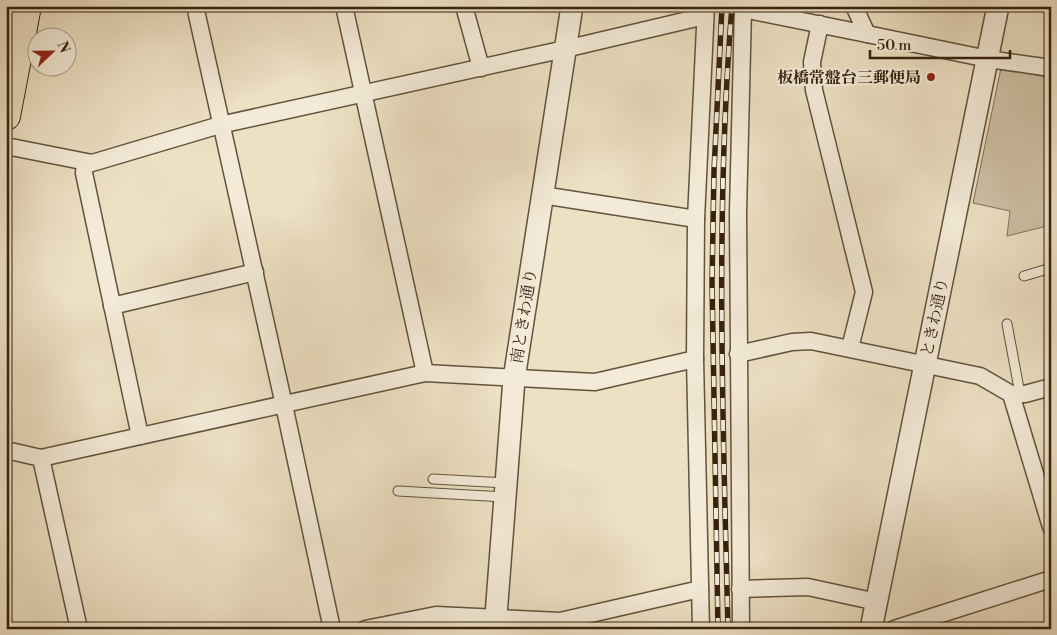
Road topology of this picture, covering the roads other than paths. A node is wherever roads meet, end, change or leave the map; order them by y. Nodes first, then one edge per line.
1 (27, 6) edge
2 (195, 6) edge
3 (344, 6) edge
4 (464, 6) edge
5 (572, 6) edge
6 (854, 6) edge
7 (998, 6) edge
8 (743, 8) edge
9 (705, 11) edge
10 (820, 24) junction
11 (867, 34) junction
12 (565, 49) junction
13 (988, 59) junction
14 (481, 68) junction
15 (1051, 68) edge
16 (362, 93) junction
17 (6, 116) edge
18 (220, 125) junction
19 (6, 146) edge
20 (85, 162) junction
21 (542, 194) junction
22 (696, 218) junction
23 (1051, 268) edge
24 (255, 272) junction
25 (1024, 276) dead end
26 (112, 306) junction
27 (1007, 324) dead end
28 (850, 348) junction
29 (738, 354) junction
30 (695, 359) junction
31 (925, 364) junction
32 (425, 373) junction
33 (514, 379) junction
34 (1051, 387) edge
35 (1016, 394) junction
36 (284, 405) junction
37 (140, 436) junction
38 (6, 450) edge
39 (41, 458) junction
40 (433, 479) dead end
41 (506, 490) junction
42 (398, 491) dead end
43 (1051, 527) edge
44 (1051, 579) edge
45 (700, 589) junction
46 (740, 589) junction
47 (877, 602) junction
48 (496, 624) edge
49 (79, 629) edge
50 (332, 629) edge
51 (365, 629) edge
52 (701, 629) edge
53 (741, 629) edge
54 (871, 629) edge
55 (894, 629) edge

1 - 17 highway
2 - 18 street
3 - 16 street
4 - 14 street
5 - 12 street, 南ときわ通り
6 - 11 street
7 - 13 street, ときわ通り
8 - 10 street
8 - 29 street
9 - 12 street
9 - 22 street
10 - 11 street
10 - 28 street
11 - 13 street
12 - 14 street
12 - 21 street, 南ときわ通り
13 - 15 street
13 - 31 street, ときわ通り
14 - 16 street
16 - 18 street
16 - 32 street
18 - 20 street
18 - 24 street
19 - 20 street
20 - 26 street
21 - 22 street
21 - 33 street, 南ときわ通り
22 - 30 street
23 - 25 lane
24 - 26 street
24 - 36 street
26 - 37 street
27 - 35 lane
28 - 29 street
28 - 31 street
29 - 46 street
30 - 33 street
30 - 45 street
31 - 35 street
31 - 47 street, ときわ通り
32 - 33 street
32 - 36 street
33 - 41 street, 南ときわ通り
34 - 35 street
35 - 43 street
36 - 37 street
36 - 50 street
37 - 39 street
38 - 39 street
39 - 49 street
40 - 41 lane
41 - 42 lane
41 - 48 street, 南ときわ通り
44 - 55 street
45 - 48 street
45 - 52 street
46 - 47 street
46 - 53 street
47 - 54 street, ときわ通り
48 - 51 street

